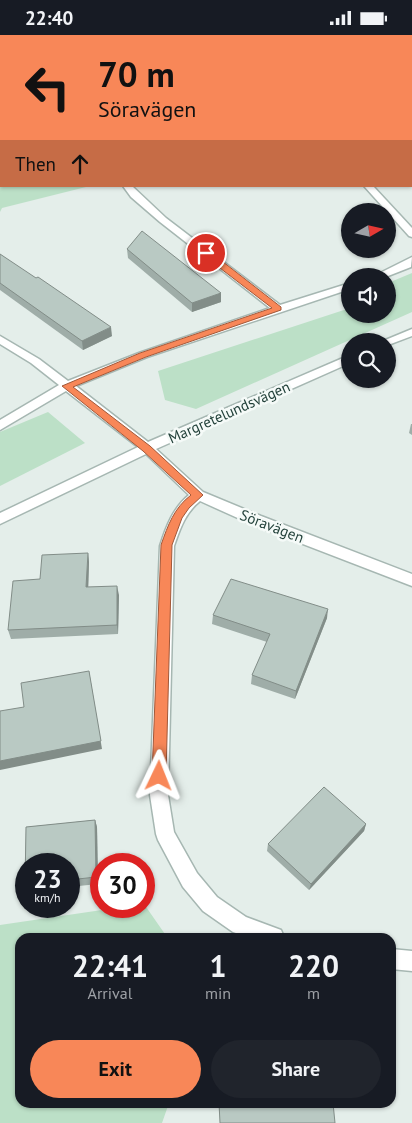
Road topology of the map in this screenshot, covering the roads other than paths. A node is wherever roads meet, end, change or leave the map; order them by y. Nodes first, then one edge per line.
1 (128, 187) edge
2 (370, 187) edge
3 (412, 234) edge
4 (412, 260) edge
5 (396, 269) edge
6 (341, 289) edge
7 (278, 309) junction
8 (412, 332) edge
9 (0, 339) edge
10 (396, 339) edge
11 (341, 363) edge
12 (66, 386) junction
13 (0, 426) edge
14 (147, 448) junction
15 (198, 495) junction
16 (0, 519) edge
17 (412, 580) edge
18 (263, 933) edge
19 (396, 959) edge
20 (412, 961) edge

1 - 7 street
2 - 3 street
4 - 5 street
6 - 7 street
7 - 12 street
8 - 10 street
9 - 12 street, Söravägen
11 - 14 street, Margretelundsvägen
12 - 13 street
12 - 14 street, Söravägen
14 - 15 street, Söravägen
14 - 16 street, Margretelundsvägen
15 - 17 street, Söravägen
15 - 18 street
19 - 20 street

